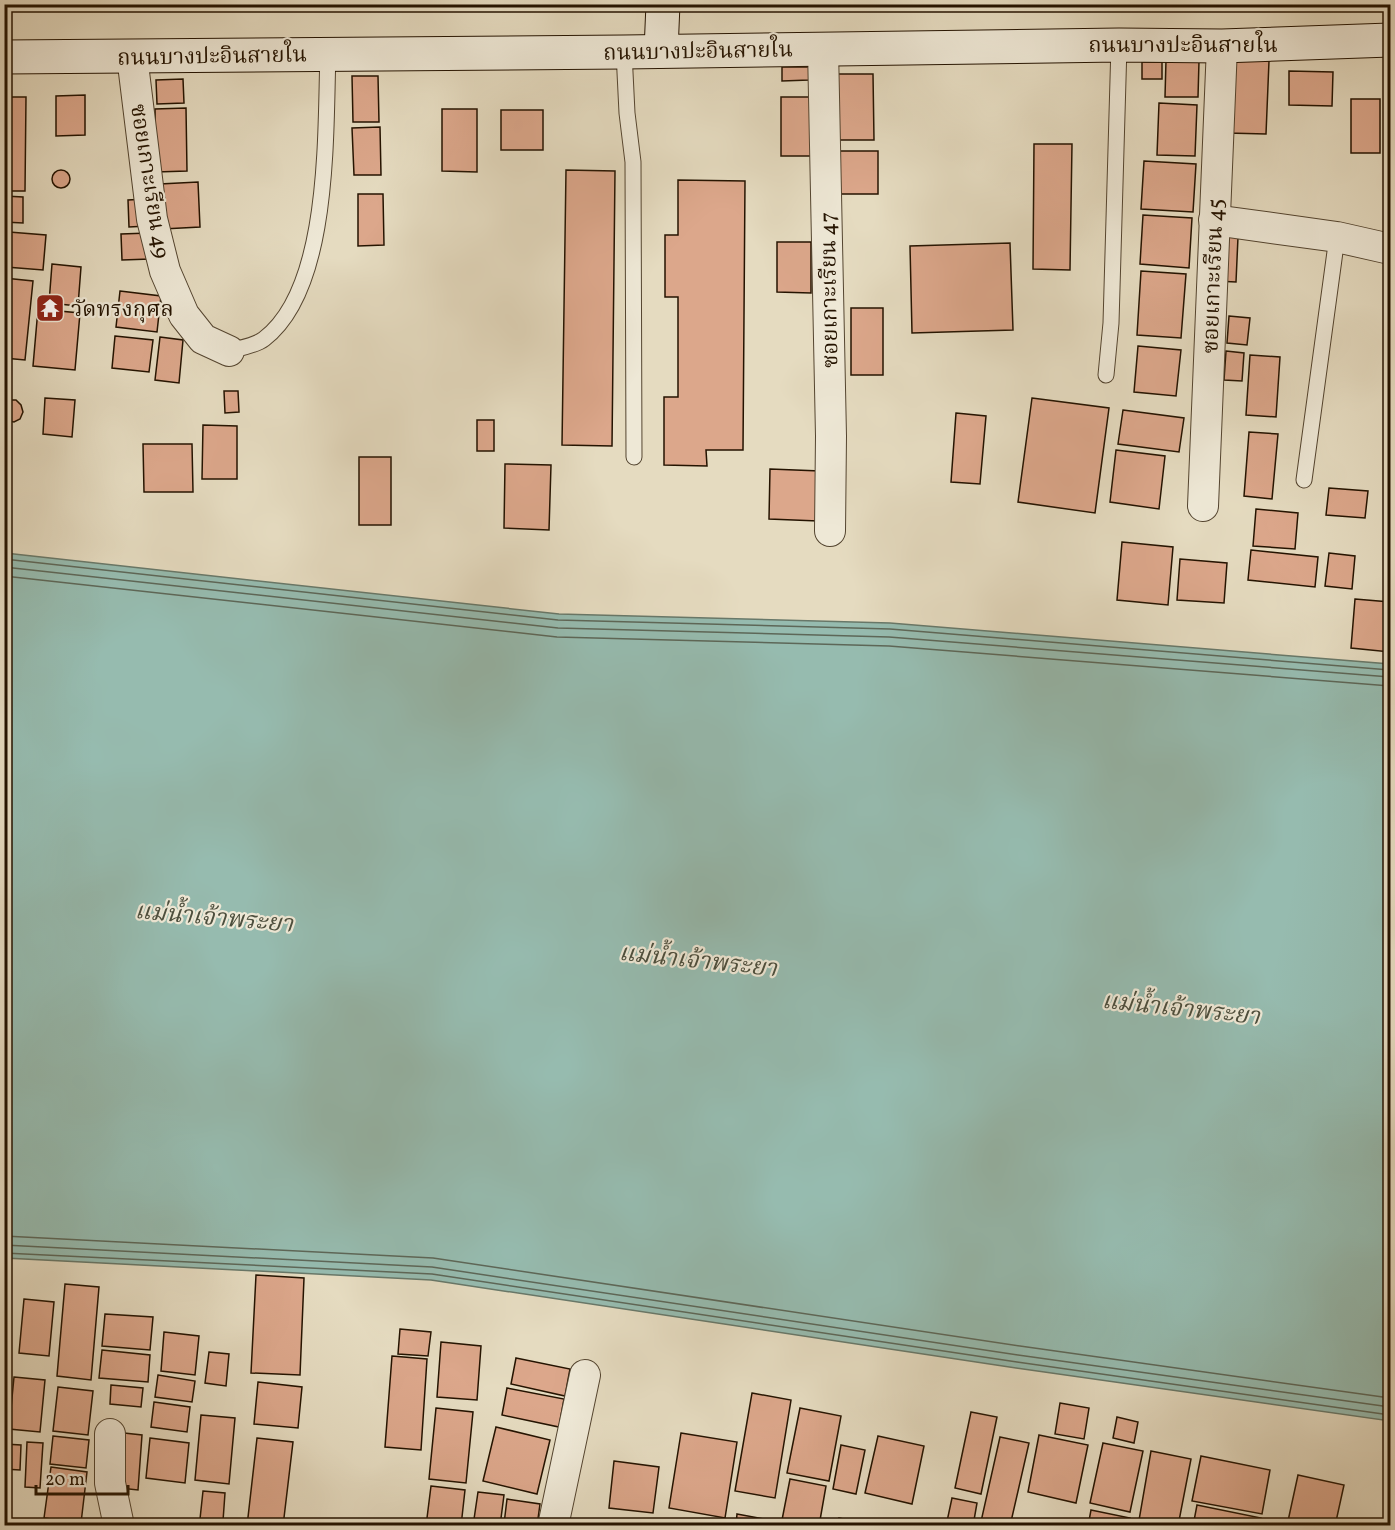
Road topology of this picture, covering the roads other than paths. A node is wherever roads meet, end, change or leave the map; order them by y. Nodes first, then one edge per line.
1 (663, 4) edge
2 (1390, 40) edge
3 (1119, 45) junction
4 (1222, 46) junction
5 (824, 48) junction
6 (661, 51) junction
7 (624, 52) junction
8 (328, 54) junction
9 (132, 56) junction
10 (4, 57) edge
11 (1214, 220) junction
12 (1337, 237) junction
13 (1390, 249) edge
14 (229, 351) joint
15 (1106, 375) dead end
16 (634, 458) dead end
17 (1304, 480) dead end
18 (1203, 506) dead end
19 (830, 531) dead end
20 (585, 1375) dead end
21 (111, 1434) dead end
22 (118, 1526) edge
23 (554, 1526) edge

1 - 6 main road
2 - 4 main road, ถนนบางปะอินสายใน
3 - 4 main road, ถนนบางปะอินสายใน
3 - 5 main road, ถนนบางปะอินสายใน
3 - 15 lane
4 - 11 street, ซอยเกาะเรียน 45
5 - 6 main road, ถนนบางปะอินสายใน
5 - 19 street, ซอยเกาะเรียน 47
6 - 7 main road, ถนนบางปะอินสายใน
7 - 8 main road, ถนนบางปะอินสายใน
7 - 16 lane
8 - 9 main road, ถนนบางปะอินสายใน
8 - 14 lane
9 - 10 main road, ถนนบางปะอินสายใน
9 - 14 street, ซอยเกาะเรียน 49
11 - 12 street
11 - 18 street, ซอยเกาะเรียน 45
12 - 13 street
12 - 17 lane
20 - 23 street
21 - 22 street

